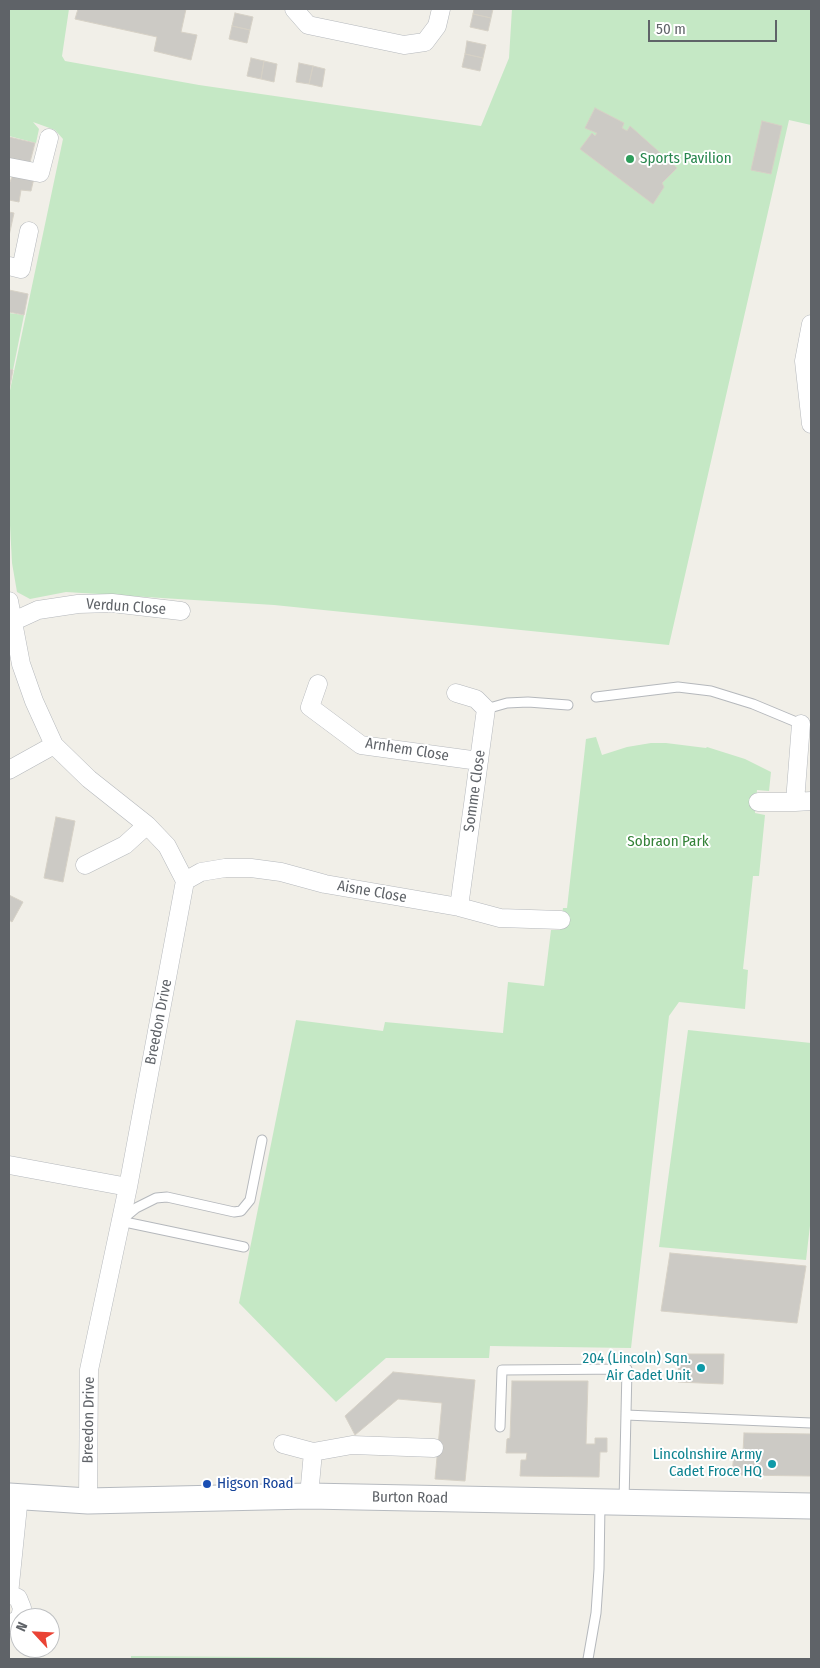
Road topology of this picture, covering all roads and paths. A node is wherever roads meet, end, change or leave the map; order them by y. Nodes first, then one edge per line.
1 (294, 9) edge
2 (441, 9) edge
3 (49, 138) dead end
4 (9, 167) edge
5 (29, 230) dead end
6 (9, 266) edge
7 (811, 324) edge
8 (809, 350) edge
9 (811, 424) edge
10 (9, 600) edge
11 (181, 611) dead end
12 (14, 621) junction
13 (318, 684) dead end
14 (456, 693) dead end
15 (596, 697) dead end
16 (568, 705) dead end
17 (486, 709) junction
18 (802, 724) joint
19 (54, 745) junction
20 (479, 761) junction
21 (9, 770) edge
22 (758, 802) dead end
23 (803, 802) edge
24 (147, 825) junction
25 (85, 865) dead end
26 (185, 881) junction
27 (459, 907) junction
28 (561, 920) dead end
29 (262, 1140) dead end
30 (9, 1165) edge
31 (128, 1187) junction
32 (120, 1221) junction
33 (244, 1247) dead end
34 (626, 1415) junction
35 (811, 1423) edge
36 (500, 1427) dead end
37 (283, 1444) dead end
38 (434, 1448) dead end
39 (313, 1452) junction
40 (14, 1496) edge
41 (309, 1496) junction
42 (88, 1501) junction
43 (600, 1501) junction
44 (624, 1502) junction
45 (811, 1506) edge
46 (9, 1625) edge
47 (588, 1659) edge

1 - 2 street
3 - 4 street
5 - 6 street
7 - 8 street
8 - 9 street
10 - 12 street
11 - 12 street, Verdun Close
12 - 19 street
13 - 20 street, Arnhem Close
14 - 17 street
15 - 18 lane
16 - 17 lane
17 - 20 street, Somme Close
18 - 23 street
19 - 21 street
19 - 24 street
20 - 27 street, Somme Close
22 - 23 street
24 - 25 street
24 - 26 street
26 - 27 street, Aisne Close
26 - 31 street, Breedon Drive
27 - 28 street, Aisne Close
29 - 32 lane
30 - 31 street
31 - 32 street, Breedon Drive
32 - 33 lane
32 - 42 street, Breedon Drive
34 - 35 lane
34 - 36 lane
34 - 44 lane
37 - 39 street
38 - 39 street
39 - 41 street
40 - 42 main road, Burton Road
40 - 46 street
41 - 42 main road, Burton Road
41 - 43 main road, Burton Road
43 - 44 main road, Burton Road
43 - 47 lane
44 - 45 main road, Burton Road

